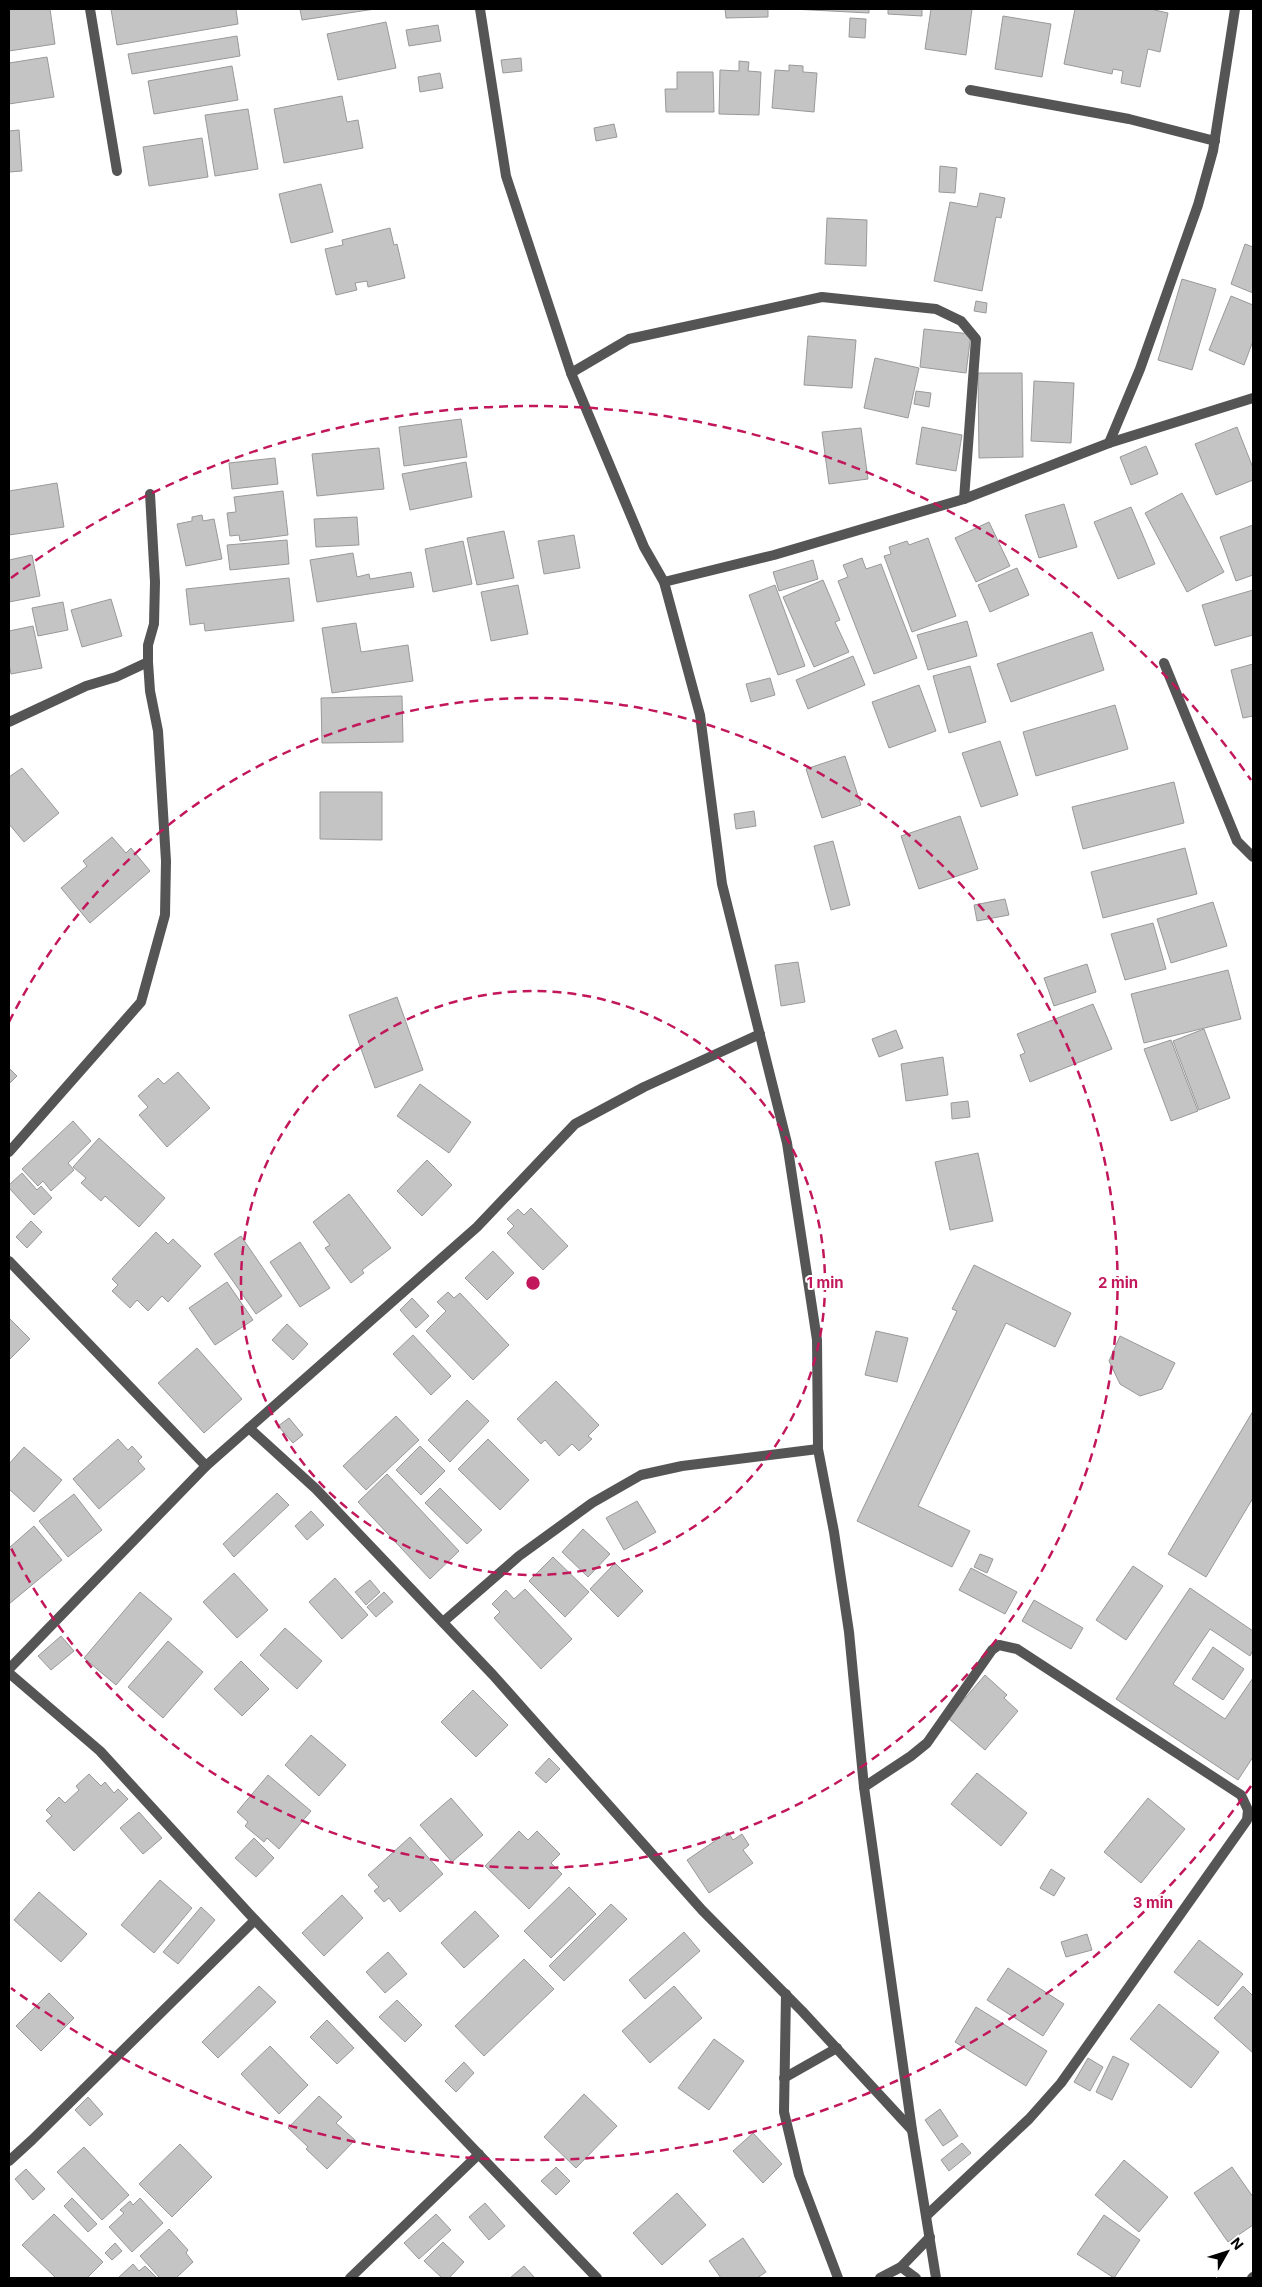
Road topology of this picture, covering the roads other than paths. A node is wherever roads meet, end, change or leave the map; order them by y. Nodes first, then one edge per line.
1 (90, 9) edge
2 (480, 9) edge
3 (1235, 9) edge
4 (970, 90) dead end
5 (1214, 141) junction
6 (117, 172) dead end
7 (572, 373) junction
8 (1253, 398) edge
9 (1109, 443) junction
10 (150, 494) dead end
11 (964, 499) junction
12 (664, 582) junction
13 (148, 662) junction
14 (1164, 663) dead end
15 (9, 722) edge
16 (1253, 857) edge
17 (760, 1034) junction
18 (9, 1152) edge
19 (9, 1262) edge
20 (249, 1428) junction
21 (818, 1449) junction
22 (206, 1466) junction
23 (443, 1622) junction
24 (9, 1669) edge
25 (9, 1673) edge
26 (864, 1788) junction
27 (256, 1920) junction
28 (786, 1994) junction
29 (837, 2048) junction
30 (784, 2078) junction
31 (912, 2130) junction
32 (479, 2154) junction
33 (9, 2160) edge
34 (926, 2216) junction
35 (930, 2237) junction
36 (901, 2267) junction
37 (350, 2278) edge
38 (597, 2278) edge
39 (838, 2278) edge
40 (880, 2278) edge
41 (916, 2278) edge
42 (936, 2278) edge

1 - 6 street
2 - 7 street
3 - 5 street
4 - 5 street
5 - 9 street
7 - 11 street
7 - 12 street
8 - 9 street
9 - 11 street
10 - 13 street
11 - 12 street
12 - 17 street
13 - 15 street
13 - 18 street
14 - 16 street
17 - 20 street
17 - 21 street
19 - 22 street
20 - 22 street
20 - 23 street
21 - 23 street
21 - 26 street
22 - 24 street
23 - 28 street
25 - 27 street
26 - 31 street
26 - 34 street
27 - 32 street
27 - 33 street
28 - 29 street
28 - 30 street
29 - 30 street
29 - 31 street
30 - 39 street
31 - 34 street
32 - 37 street
32 - 38 street
34 - 35 street
35 - 36 street
35 - 42 street
36 - 40 street
36 - 41 street

